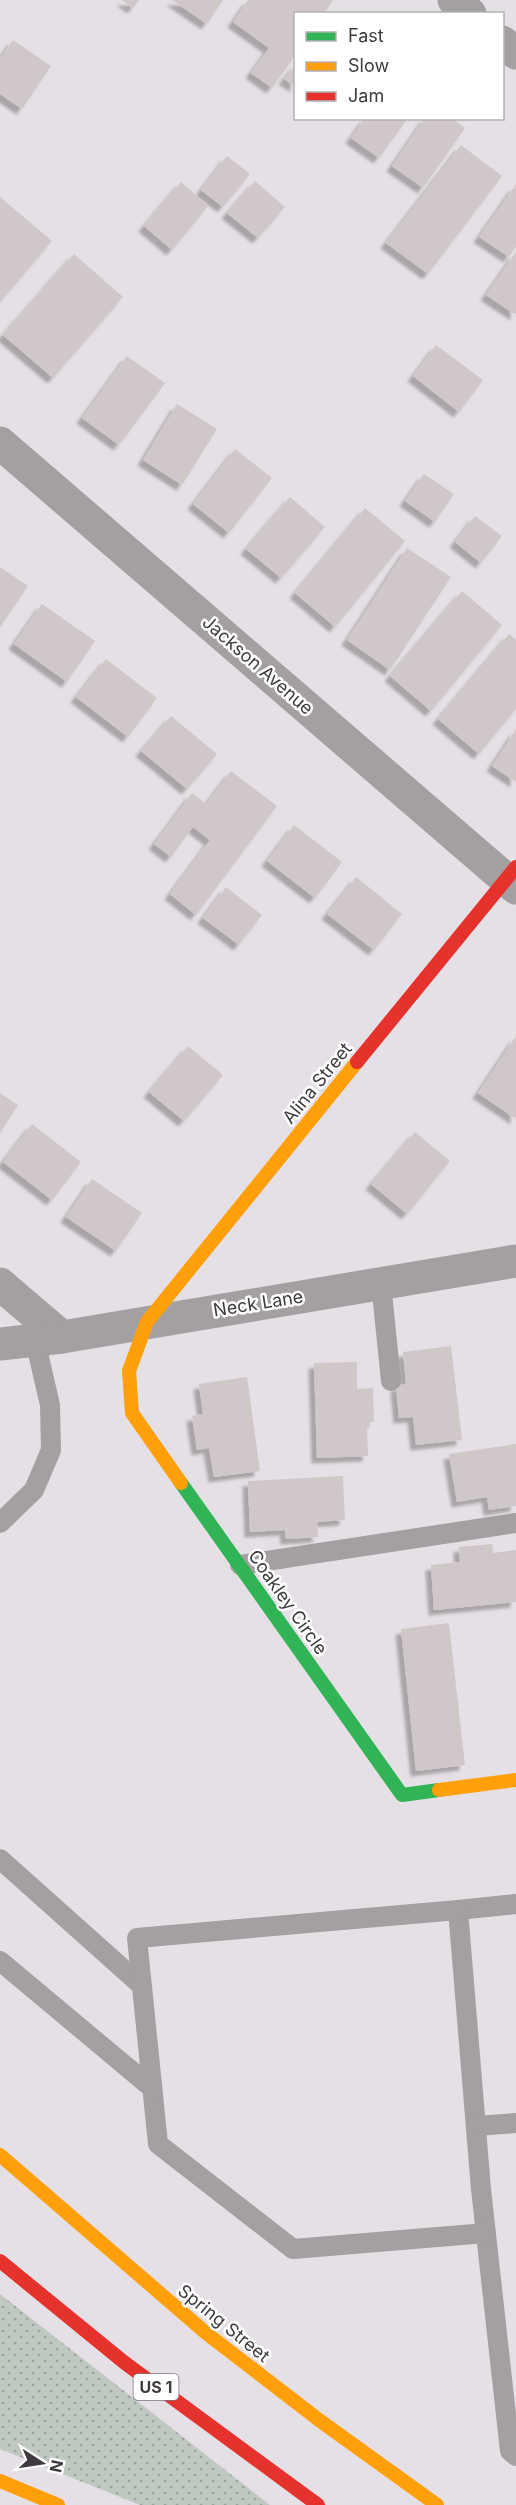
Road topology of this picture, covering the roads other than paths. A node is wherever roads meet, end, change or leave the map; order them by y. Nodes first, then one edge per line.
1 (454, 0) edge
2 (468, 12) edge
3 (504, 44) edge
4 (516, 53) edge
5 (0, 443) edge
6 (512, 878) edge
7 (516, 1261) edge
8 (381, 1283) junction
9 (0, 1284) edge
10 (147, 1322) junction
11 (48, 1339) junction
12 (0, 1344) edge
13 (391, 1381) dead end
14 (0, 1523) edge
15 (516, 1523) edge
16 (240, 1565) junction
17 (516, 1780) edge
18 (0, 1859) edge
19 (516, 1904) edge
20 (458, 1910) junction
21 (0, 1961) edge
22 (141, 1986) junction
23 (152, 2088) junction
24 (516, 2123) edge
25 (476, 2126) junction
26 (0, 2155) edge
27 (486, 2233) junction
28 (0, 2261) edge
29 (516, 2456) edge
30 (0, 2481) edge
31 (58, 2505) edge
32 (318, 2505) edge
33 (437, 2505) edge

1 - 2 street
3 - 4 street
5 - 6 street, Jackson Avenue
6 - 10 main road, Alina Street
7 - 8 street, Neck Lane
8 - 10 street, Neck Lane
8 - 13 lane
9 - 11 street
10 - 11 street, Neck Lane
10 - 16 main road, Coakley Circle
11 - 12 street, Neck Lane
11 - 14 lane
15 - 16 lane
16 - 17 main road, Coakley Circle
18 - 22 lane
19 - 20 lane
20 - 22 lane
20 - 25 lane
21 - 23 lane
22 - 23 lane
23 - 27 lane
24 - 25 lane
25 - 27 lane
26 - 33 main road, Spring Street
27 - 29 lane
28 - 32 main road, US 1
30 - 31 main road

